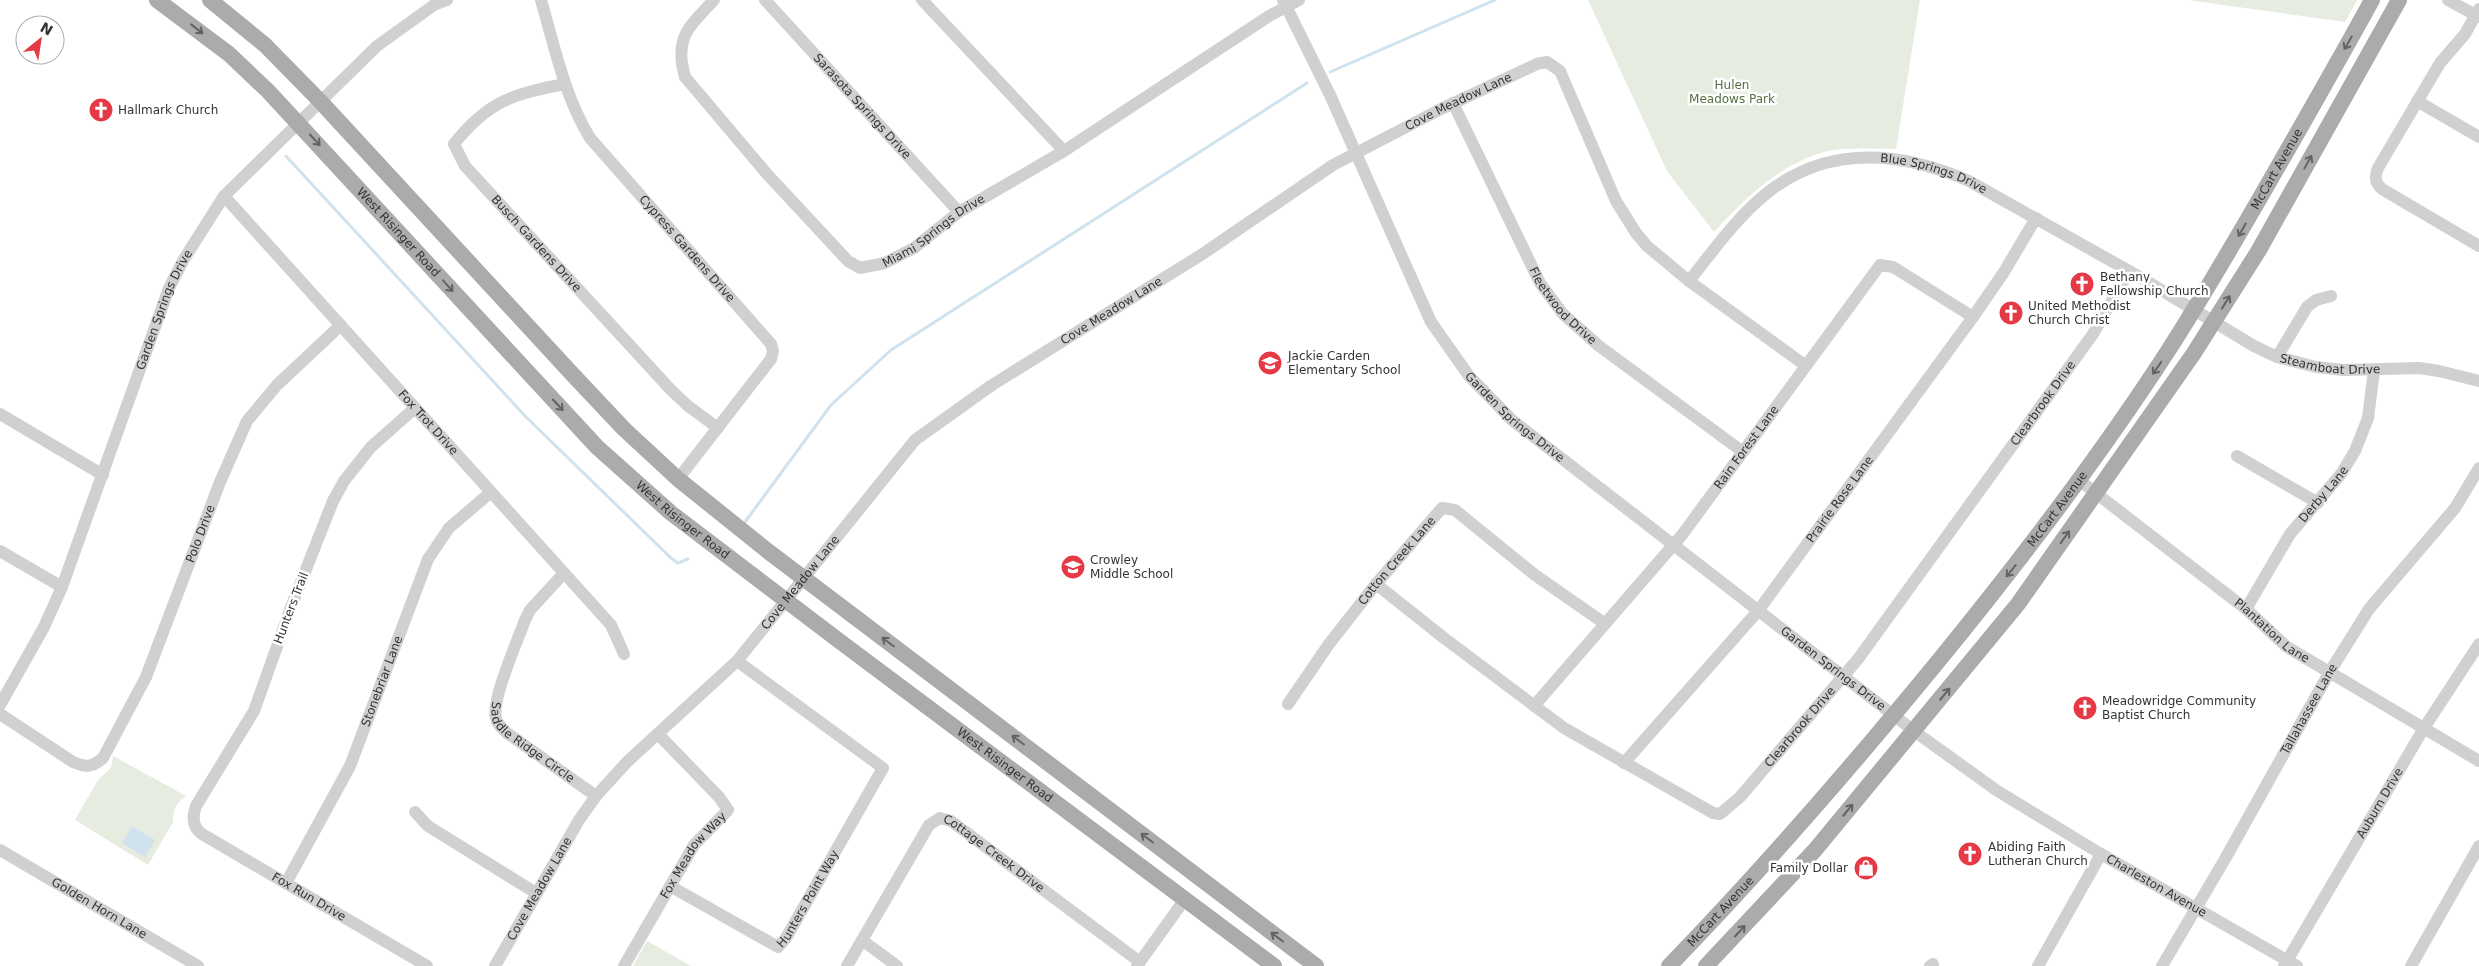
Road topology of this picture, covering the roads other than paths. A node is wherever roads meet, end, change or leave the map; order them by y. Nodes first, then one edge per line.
1 (157, 0) edge
2 (210, 0) edge
3 (447, 0) edge
4 (541, 0) edge
5 (714, 0) edge
6 (765, 0) edge
7 (922, 0) edge
8 (1299, 0) edge
9 (2372, 0) edge
10 (2399, 0) edge
11 (2448, 0) edge
12 (433, 3) edge
13 (1285, 3) edge
14 (2478, 14) edge
15 (565, 84) junction
16 (319, 100) junction
17 (2417, 101) junction
18 (1453, 103) junction
19 (298, 122) junction
20 (2479, 137) edge
21 (1064, 151) junction
22 (1356, 152) junction
23 (224, 196) junction
24 (959, 212) junction
25 (2036, 218) junction
26 (2479, 246) edge
27 (2129, 271) junction
28 (1689, 281) junction
29 (2331, 296) dead end
30 (2194, 309) junction
31 (1973, 317) junction
32 (2214, 321) junction
33 (341, 326) junction
34 (2277, 356) junction
35 (1806, 366) junction
36 (2374, 370) junction
37 (2479, 381) edge
38 (415, 408) junction
39 (0, 414) edge
40 (718, 428) junction
41 (1742, 452) junction
42 (2237, 456) dead end
43 (2479, 468) edge
44 (103, 475) junction
45 (678, 479) junction
46 (2079, 480) junction
47 (490, 492) junction
48 (2096, 493) junction
49 (2318, 503) junction
50 (1673, 544) junction
51 (0, 551) edge
52 (564, 573) junction
53 (804, 578) junction
54 (1376, 584) junction
55 (62, 587) junction
56 (785, 600) junction
57 (2246, 609) junction
58 (1758, 611) junction
59 (1604, 623) junction
60 (2479, 644) edge
61 (624, 654) dead end
62 (737, 660) junction
63 (2329, 673) junction
64 (1843, 677) junction
65 (1288, 704) dead end
66 (0, 705) edge
67 (1534, 706) junction
68 (0, 714) edge
69 (1894, 716) junction
70 (2424, 728) junction
71 (1914, 731) junction
72 (658, 734) junction
73 (2479, 761) edge
74 (1624, 763) junction
75 (596, 796) junction
76 (415, 812) dead end
77 (195, 826) joint
78 (2479, 846) edge
79 (0, 850) edge
80 (2101, 854) junction
81 (1200, 879) junction
82 (286, 883) junction
83 (670, 886) junction
84 (536, 893) junction
85 (1185, 899) junction
86 (2196, 909) junction
87 (862, 940) junction
88 (1138, 964) edge
89 (2289, 964) edge
90 (198, 966) edge
91 (427, 966) edge
92 (495, 966) edge
93 (624, 966) edge
94 (847, 966) edge
95 (897, 966) edge
96 (1274, 966) edge
97 (1316, 966) edge
98 (1669, 966) edge
99 (1706, 966) edge
100 (2038, 966) edge
101 (2162, 966) edge
102 (2411, 966) edge

1 -> 19 main road, West Risinger Road
2 - 16 main road
3 - 12 street, Garden Springs Drive
4 - 15 street, Cypress Gardens Drive
5 - 24 street, Miami Springs Drive
6 - 24 street, Sarasota Springs Drive
7 - 21 street
8 - 13 street, Miami Springs Drive
9 -> 30 main road, McCart Avenue
32 -> 10 main road, McCart Avenue
11 - 14 street
12 - 16 street, Garden Springs Drive
13 - 21 street, Miami Springs Drive
13 - 22 street, Garden Springs Drive
14 - 17 street
15 - 40 street, Cypress Gardens Drive
15 - 40 street, Busch Gardens Drive
16 - 19 street, Garden Springs Drive
16 - 45 main road
17 - 20 street
17 - 26 street
18 - 22 street, Cove Meadow Lane
18 - 28 street, Cove Meadow Lane
18 - 41 street, Fleetwood Drive
19 - 23 street, Garden Springs Drive
19 -> 56 main road, West Risinger Road
21 - 24 street, Miami Springs Drive
22 - 50 street, Garden Springs Drive
22 - 53 street, Cove Meadow Lane
23 - 33 street, Fox Trot Drive
23 - 44 street, Garden Springs Drive
25 - 27 street, Blue Springs Drive
25 - 28 street, Blue Springs Drive
25 - 31 street, Prairie Rose Lane
27 - 30 street, Blue Springs Drive
27 - 64 street, Clearbrook Drive
28 - 35 street, Cove Meadow Lane
29 - 34 street
30 - 32 street, Steamboat Drive
30 -> 46 main road, McCart Avenue
31 - 35 street, Rain Forest Lane
31 - 58 street, Prairie Rose Lane
32 - 34 street, Steamboat Drive
32 - 48 main road, McCart Avenue
33 - 38 street, Fox Trot Drive
33 - 68 street, Polo Drive
34 - 36 street, Steamboat Drive
35 - 41 street, Rain Forest Lane
36 - 37 street, Steamboat Drive
36 - 49 street, Derby Lane
38 - 47 street, Fox Trot Drive
38 - 77 street, Hunters Trail
39 - 44 street
40 - 45 street, Cypress Gardens Drive
41 - 50 street, Rain Forest Lane
42 - 49 street
43 - 63 street, Tallahassee Lane
44 - 55 street, Garden Springs Drive
45 - 53 main road
46 - 48 street, Plantation Lane
46 -> 69 main road, McCart Avenue
47 - 52 street, Fox Trot Drive
47 - 82 street, Stonebriar Lane
48 - 57 street, Plantation Lane
71 -> 48 main road, McCart Avenue
49 - 57 street, Derby Lane
50 - 58 street, Garden Springs Drive
50 - 59 street, Rain Forest Lane
51 - 55 street
52 - 61 street, Fox Trot Drive
52 - 75 street, Saddle Ridge Circle
53 - 56 street, Cove Meadow Lane
81 -> 53 main road
54 - 59 street, Cotton Creek Lane
54 - 65 street, Cotton Creek Lane
54 - 67 street, Clearbrook Drive
55 - 66 street, Garden Springs Drive
56 - 62 street, Cove Meadow Lane
56 - 85 main road, West Risinger Road
57 - 63 street, Plantation Lane
58 - 64 street, Garden Springs Drive
58 - 74 street, Prairie Rose Lane
59 - 67 street, Rain Forest Lane
60 - 70 street, Auburn Drive
62 - 72 street, Cove Meadow Lane
62 - 83 street, Hunters Point Way
63 - 70 street, Plantation Lane
63 - 86 street, Tallahassee Lane
64 - 69 street, Garden Springs Drive
64 - 74 street, Clearbrook Drive
67 - 74 street, Clearbrook Drive
69 - 71 street, Charleston Avenue
69 - 98 main road, McCart Avenue
70 - 73 street, Plantation Lane
70 - 89 street, Auburn Drive
71 - 80 street, Charleston Avenue
99 -> 71 main road, McCart Avenue
72 - 75 street, Cove Meadow Lane
72 - 83 street, Fox Meadow Way
75 - 84 street, Cove Meadow Lane
76 - 84 street
77 - 82 street, Fox Run Drive
78 - 102 street
79 - 90 street, Golden Horn Lane
80 - 86 street, Charleston Avenue
80 - 100 street
81 - 85 main road
97 -> 81 main road
82 - 91 street, Fox Run Drive
83 - 93 street, Fox Meadow Way
84 - 92 street, Cove Meadow Lane
85 - 88 street
85 - 96 main road, West Risinger Road
86 - 89 street, Charleston Avenue
86 - 101 street, Tallahassee Lane
87 - 88 street, Cottage Creek Drive
87 - 94 street, Cottage Creek Drive
87 - 95 street

